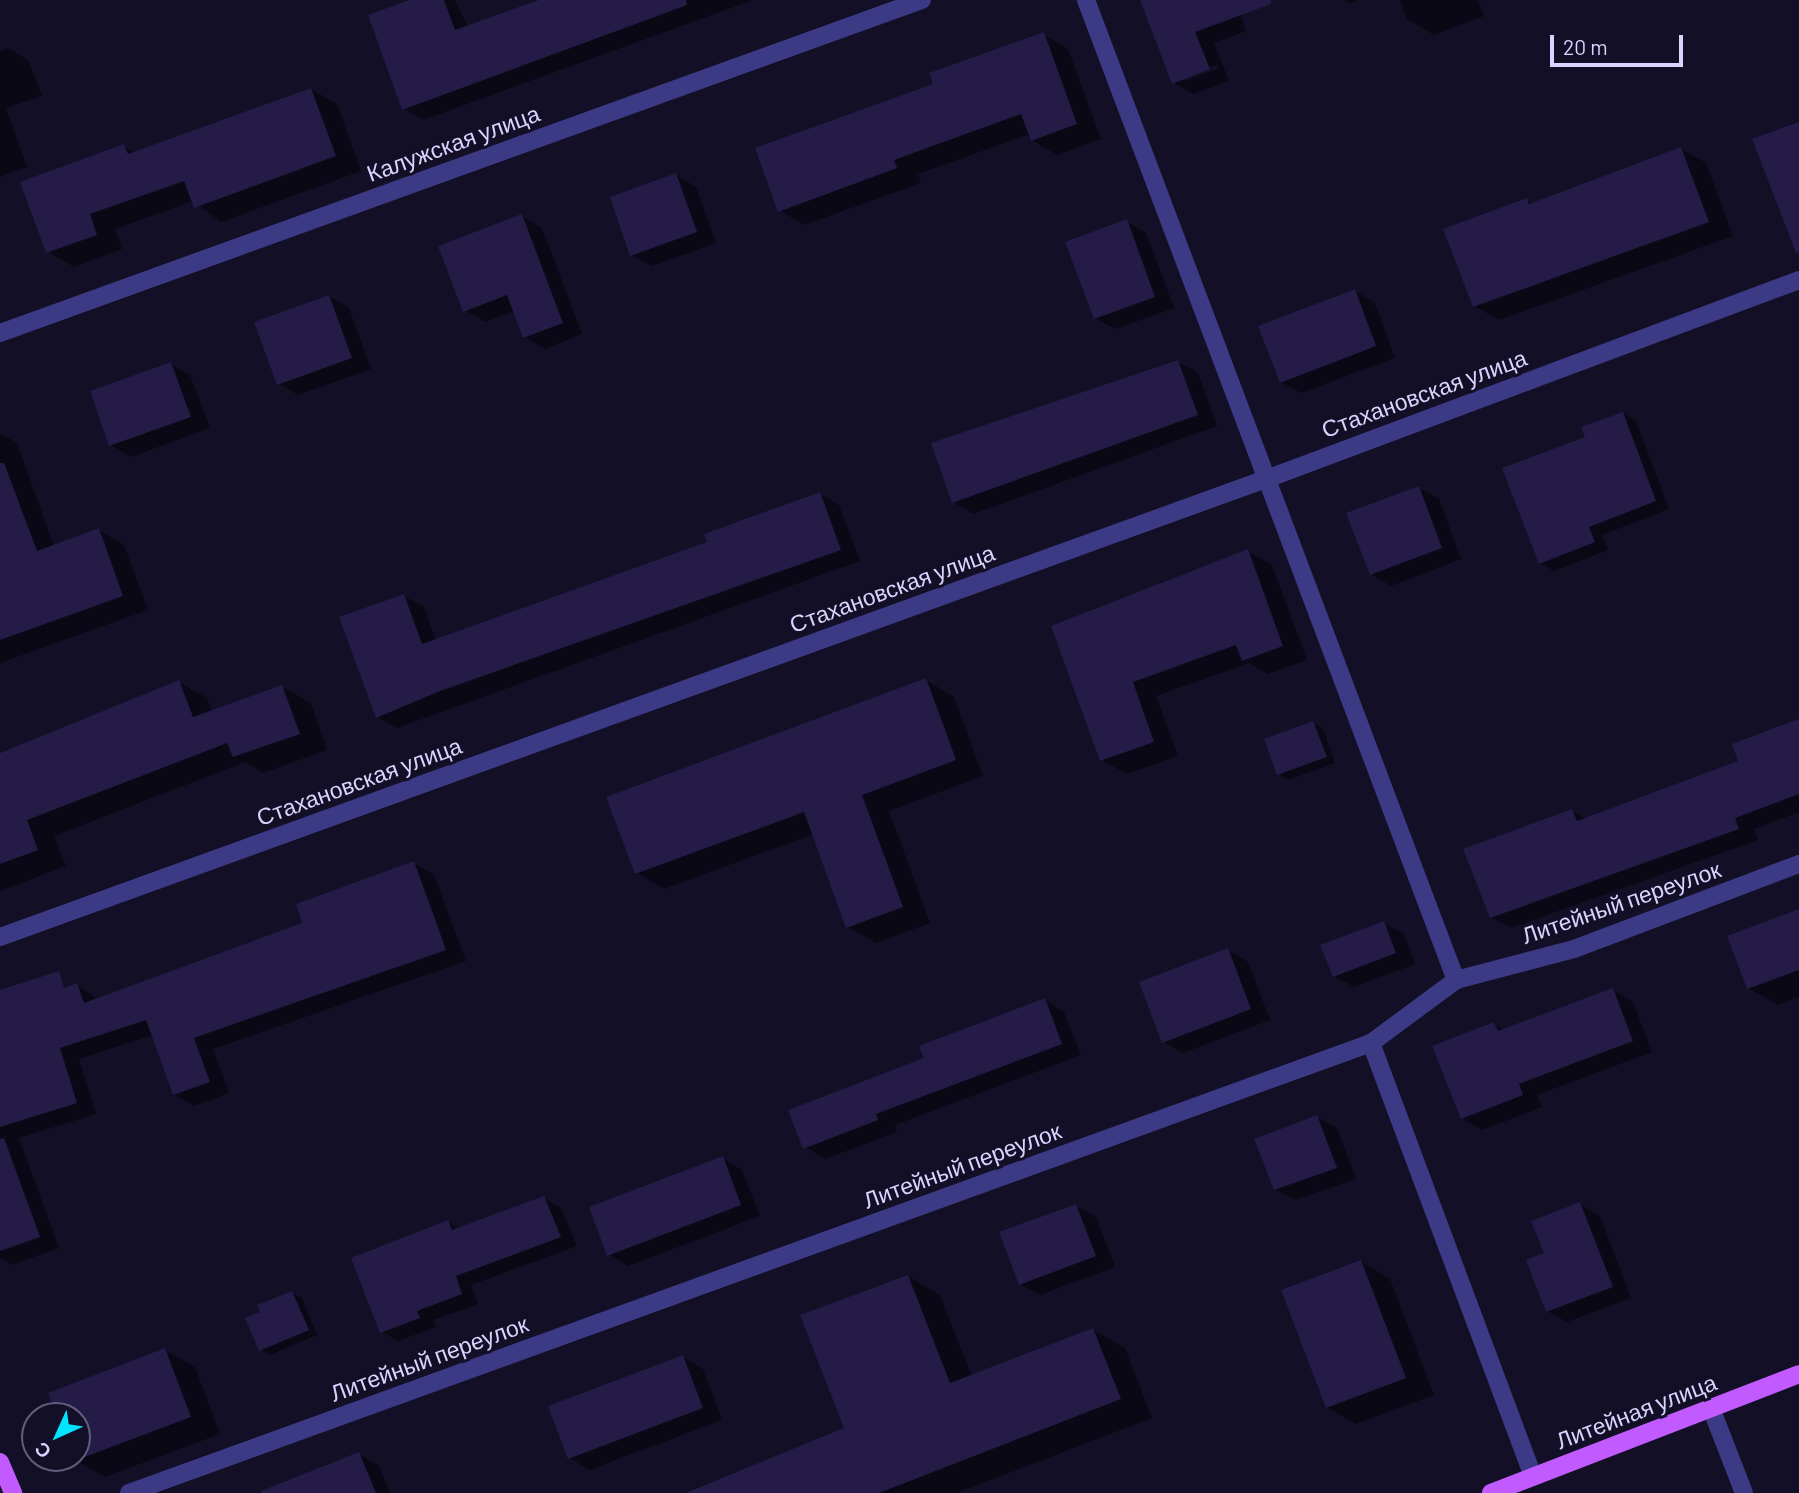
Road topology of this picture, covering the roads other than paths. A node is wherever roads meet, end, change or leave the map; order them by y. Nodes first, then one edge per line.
1 (922, 0) edge
2 (1086, 0) edge
3 (1799, 280) edge
4 (0, 333) edge
5 (1269, 478) junction
6 (1799, 864) edge
7 (0, 937) edge
8 (1456, 980) junction
9 (1371, 1043) junction
10 (1799, 1374) edge
11 (1711, 1408) junction
12 (0, 1462) edge
13 (1533, 1476) junction
14 (13, 1493) edge
15 (129, 1493) edge
16 (1491, 1493) edge
17 (1744, 1493) edge

1 - 4 street, Калужская улица
2 - 5 street
3 - 5 street, Стахановская улица
5 - 7 street, Стахановская улица
5 - 8 street
6 - 8 street, Литейный переулок
8 - 9 street, Литейный переулок
9 - 13 street
9 - 15 street, Литейный переулок
10 - 11 main road, Литейная улица
11 - 13 main road, Литейная улица
11 - 17 street
12 - 14 main road
13 - 16 main road, Литейная улица

